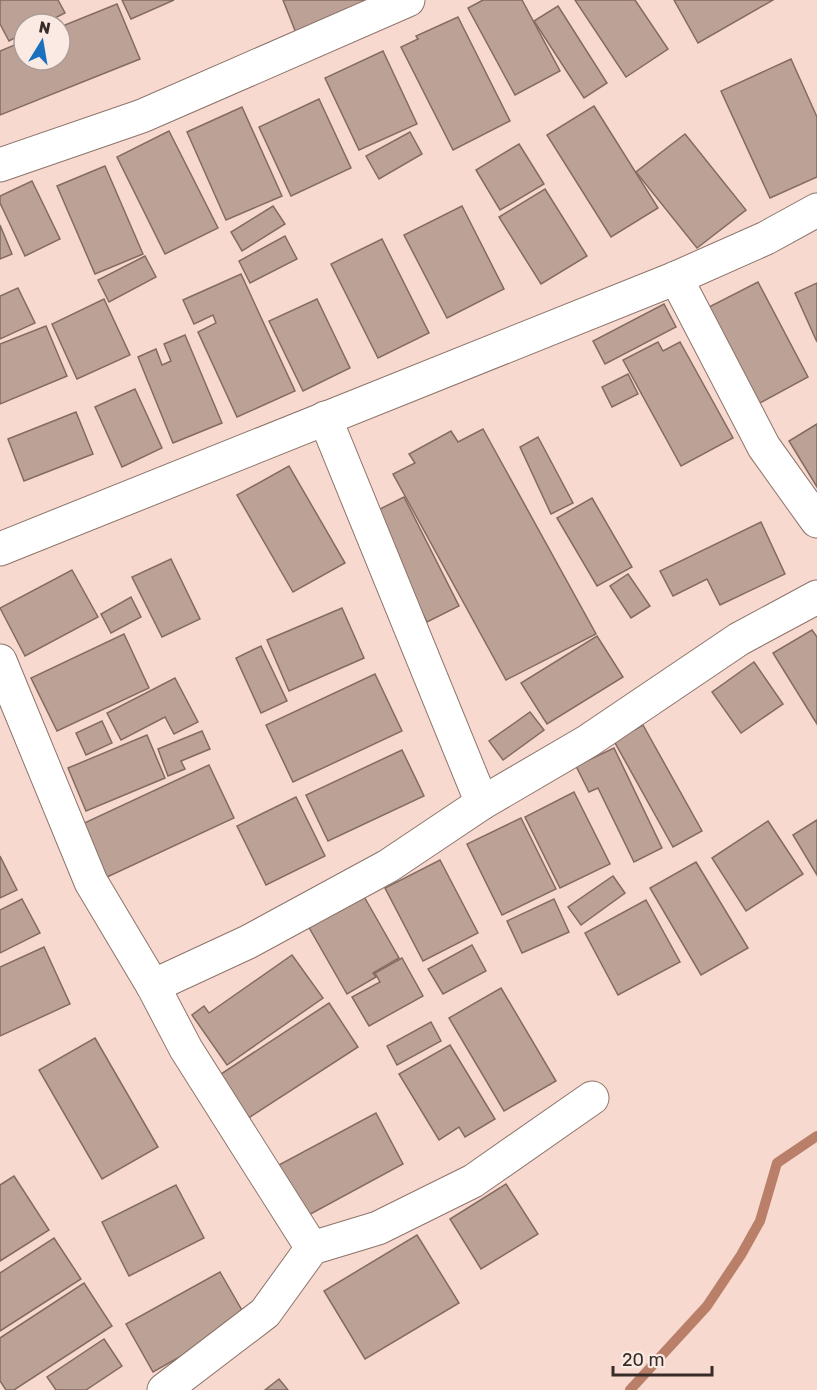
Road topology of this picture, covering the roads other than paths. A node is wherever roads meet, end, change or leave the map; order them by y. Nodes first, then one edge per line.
1 (408, 0) edge
2 (0, 165) edge
3 (817, 210) edge
4 (676, 278) junction
5 (325, 418) junction
6 (817, 521) edge
7 (0, 549) edge
8 (817, 597) edge
9 (0, 661) edge
10 (482, 803) junction
11 (153, 986) junction
12 (592, 1098) dead end
13 (312, 1248) junction
14 (164, 1390) edge

1 - 2 street
3 - 4 street
4 - 5 street
4 - 6 street
5 - 7 street
5 - 10 street
8 - 10 street
9 - 11 street
10 - 11 street
11 - 13 street
12 - 13 street
13 - 14 street

